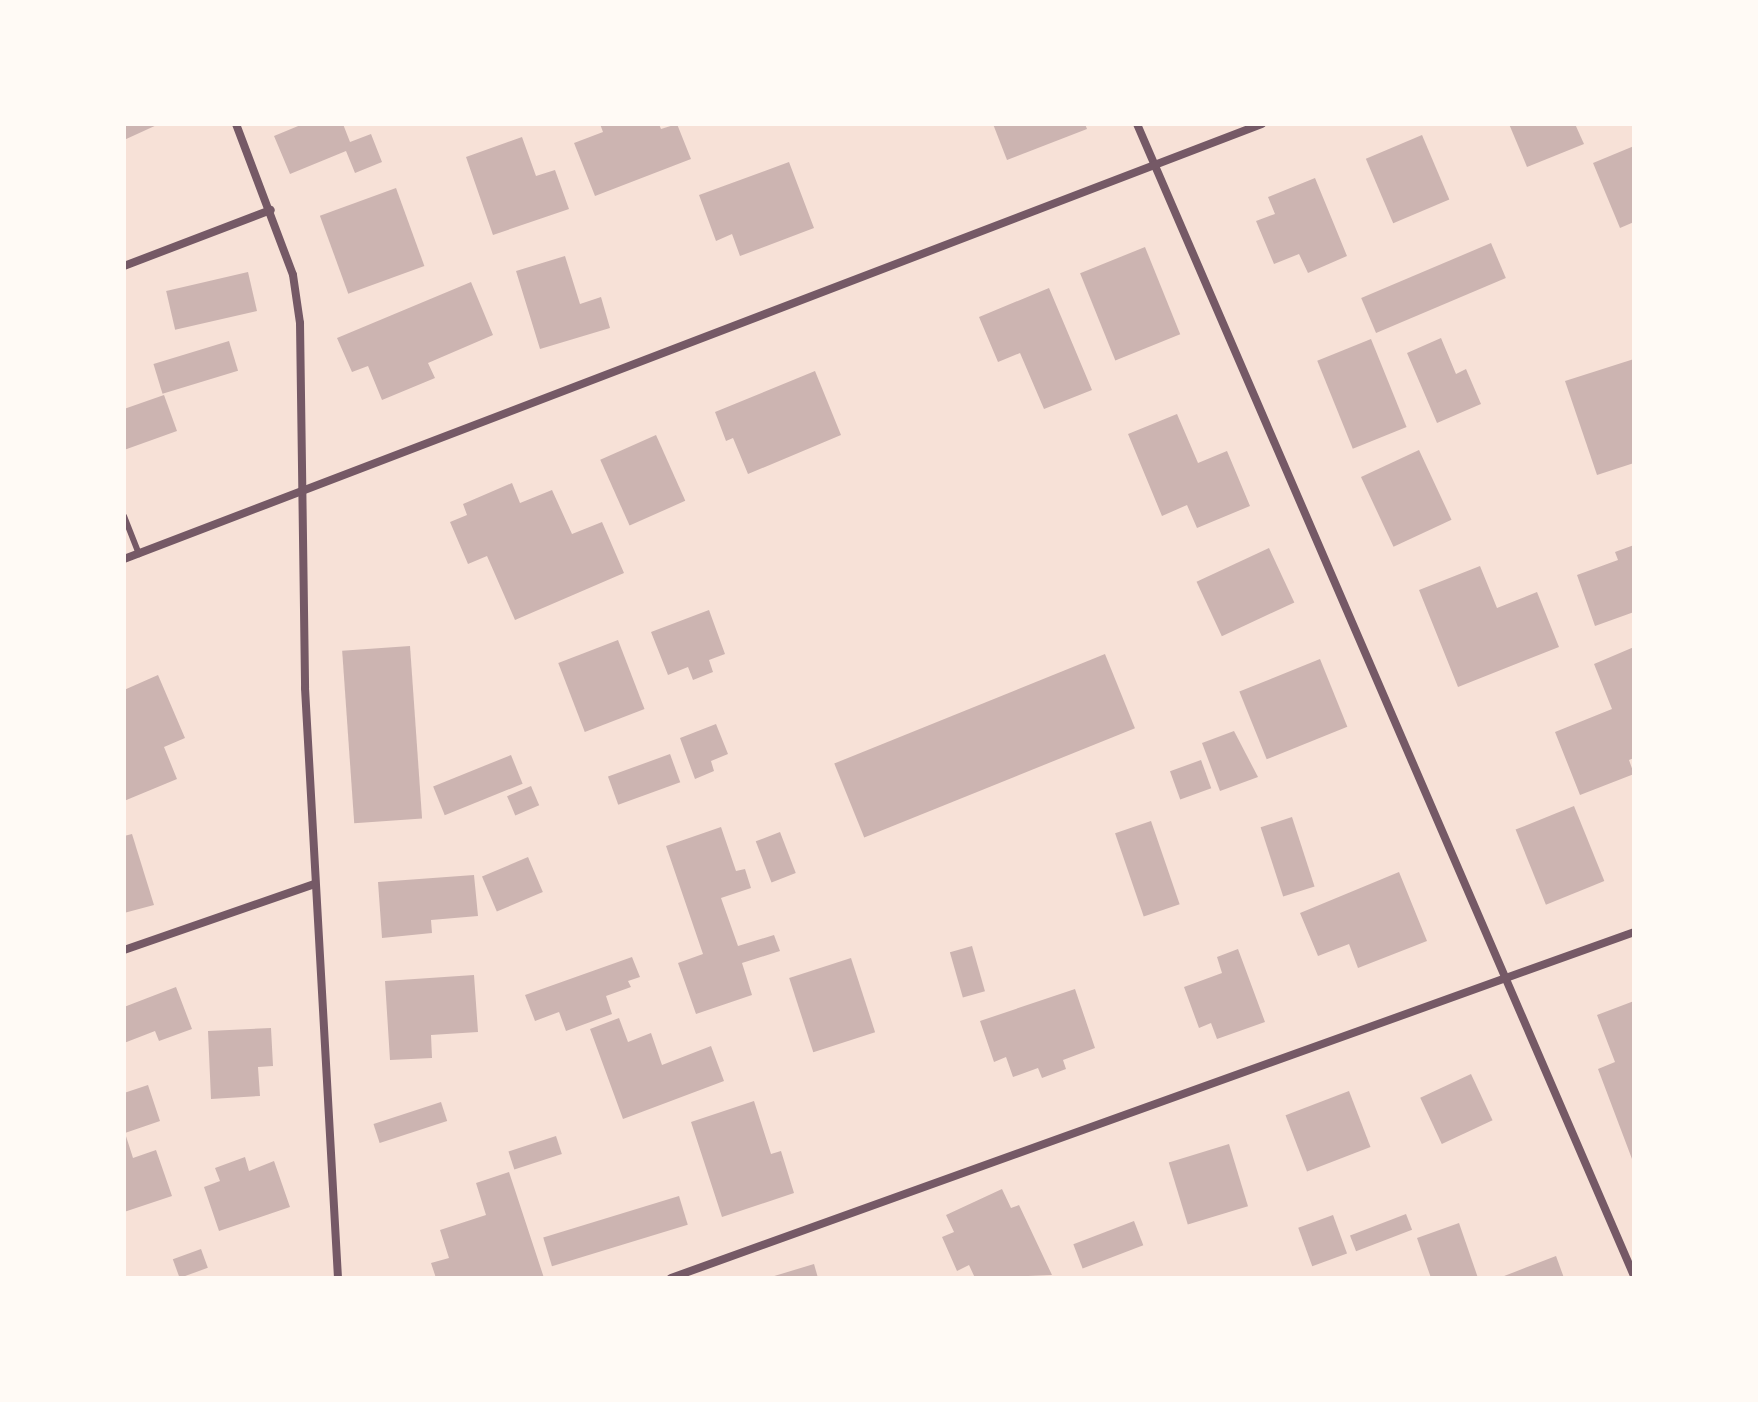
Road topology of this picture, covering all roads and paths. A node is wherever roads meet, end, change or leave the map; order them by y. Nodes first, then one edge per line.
1 (236, 124) edge
2 (1137, 124) edge
3 (1262, 124) edge
4 (1154, 165) junction
5 (271, 210) junction
6 (124, 266) edge
7 (299, 493) junction
8 (124, 516) edge
9 (139, 554) junction
10 (124, 559) edge
11 (315, 884) junction
12 (1634, 932) edge
13 (124, 950) edge
14 (1509, 977) junction
15 (1634, 1276) edge
16 (338, 1278) edge
17 (671, 1278) edge

1 - 5 street
2 - 4 street
3 - 4 street
4 - 7 street
4 - 14 street
5 - 6 street
5 - 7 street
7 - 9 street
7 - 11 street
8 - 9 lane
9 - 10 street
11 - 13 street
11 - 16 street
12 - 14 street
14 - 15 street
14 - 17 street

